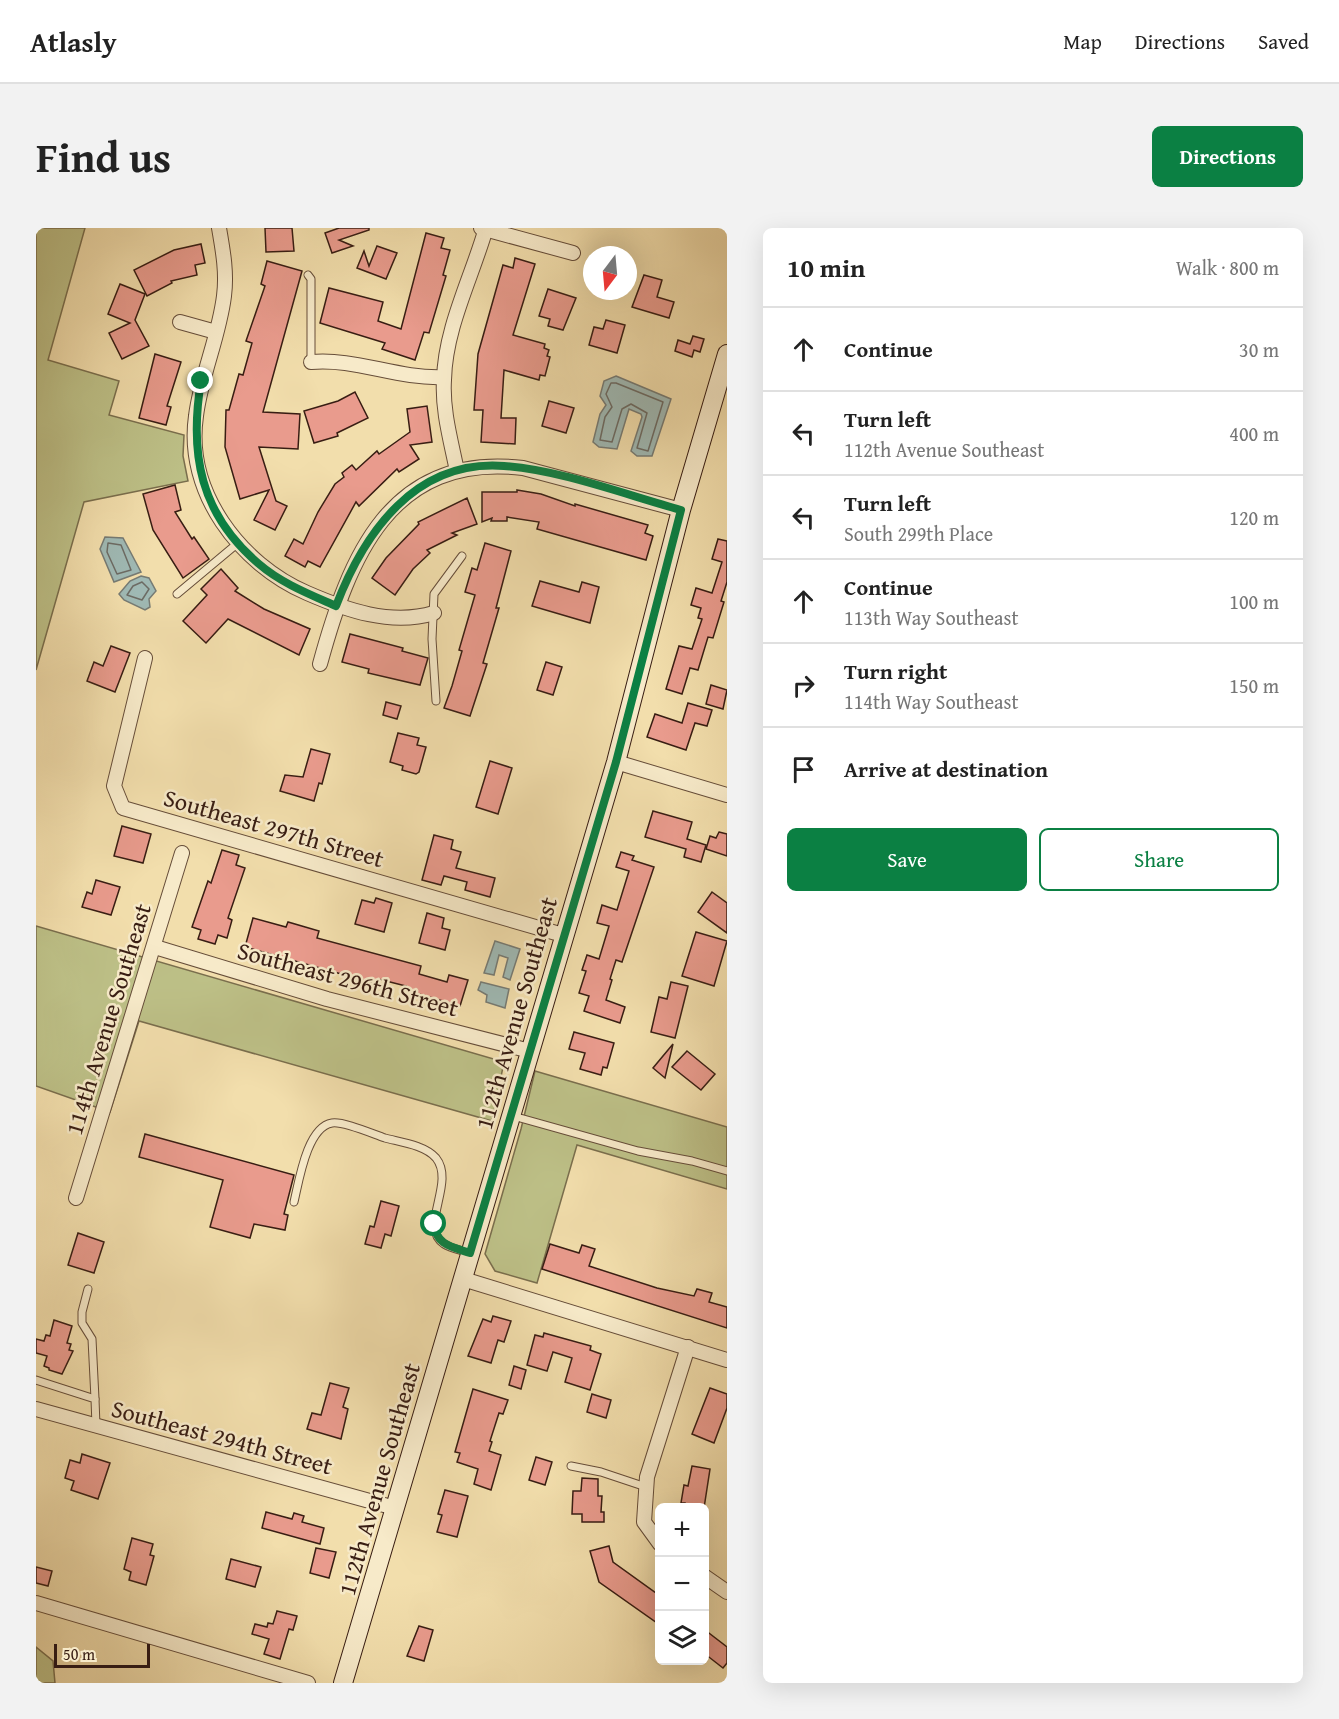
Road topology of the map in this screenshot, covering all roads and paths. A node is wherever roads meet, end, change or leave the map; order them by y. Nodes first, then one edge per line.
1 (219, 228) edge
2 (484, 228) edge
3 (573, 253) dead end
4 (308, 275) dead end
5 (180, 322) dead end
6 (216, 332) junction
7 (727, 354) edge
8 (311, 362) joint
9 (444, 377) junction
10 (723, 381) edge
11 (457, 471) junction
12 (681, 510) junction
13 (238, 543) junction
14 (462, 556) dead end
15 (177, 594) dead end
16 (336, 606) junction
17 (434, 613) junction
18 (145, 658) dead end
19 (320, 664) dead end
20 (436, 701) dead end
21 (616, 762) junction
22 (727, 795) edge
23 (182, 853) dead end
24 (563, 935) junction
25 (155, 947) junction
26 (530, 1051) junction
27 (511, 1116) junction
28 (727, 1171) edge
29 (76, 1198) dead end
30 (294, 1202) dead end
31 (470, 1253) junction
32 (463, 1279) junction
33 (88, 1289) dead end
34 (688, 1347) junction
35 (727, 1359) edge
36 (36, 1380) edge
37 (95, 1399) junction
38 (36, 1409) edge
39 (96, 1426) junction
40 (571, 1466) dead end
41 (646, 1487) junction
42 (395, 1508) junction
43 (655, 1537) edge
44 (709, 1579) edge
45 (727, 1592) edge
46 (36, 1603) edge
47 (308, 1683) edge
48 (343, 1683) edge

1 - 6 street
2 - 3 street
2 - 9 street
4 - 8 lane
5 - 6 street
6 - 13 street
7 - 10 street, 112th Avenue Southeast
8 - 9 street
9 - 11 street
10 - 12 street, 112th Avenue Southeast
11 - 12 street
11 - 16 street
12 - 21 street, 112th Avenue Southeast
13 - 15 lane
13 - 16 street
14 - 17 lane
16 - 17 street
16 - 19 street
17 - 20 lane
18 - 24 street, Southeast 297th Street
21 - 22 street
21 - 24 street, 112th Avenue Southeast
23 - 25 street, 114th Avenue Southeast
24 - 26 street, 112th Avenue Southeast
25 - 26 street, Southeast 296th Street
25 - 29 street, 114th Avenue Southeast
26 - 27 street, 112th Avenue Southeast
27 - 28 lane
27 - 31 street, 112th Avenue Southeast
30 - 31 lane
31 - 32 street, 112th Avenue Southeast
32 - 34 street
32 - 42 street, 112th Avenue Southeast
33 - 37 lane
34 - 35 street
34 - 41 street
36 - 37 lane
37 - 39 lane
38 - 39 street, Southeast 294th Street
39 - 42 street, Southeast 294th Street
40 - 41 lane
41 - 43 street
42 - 48 street, 112th Avenue Southeast
44 - 45 street
46 - 47 street

